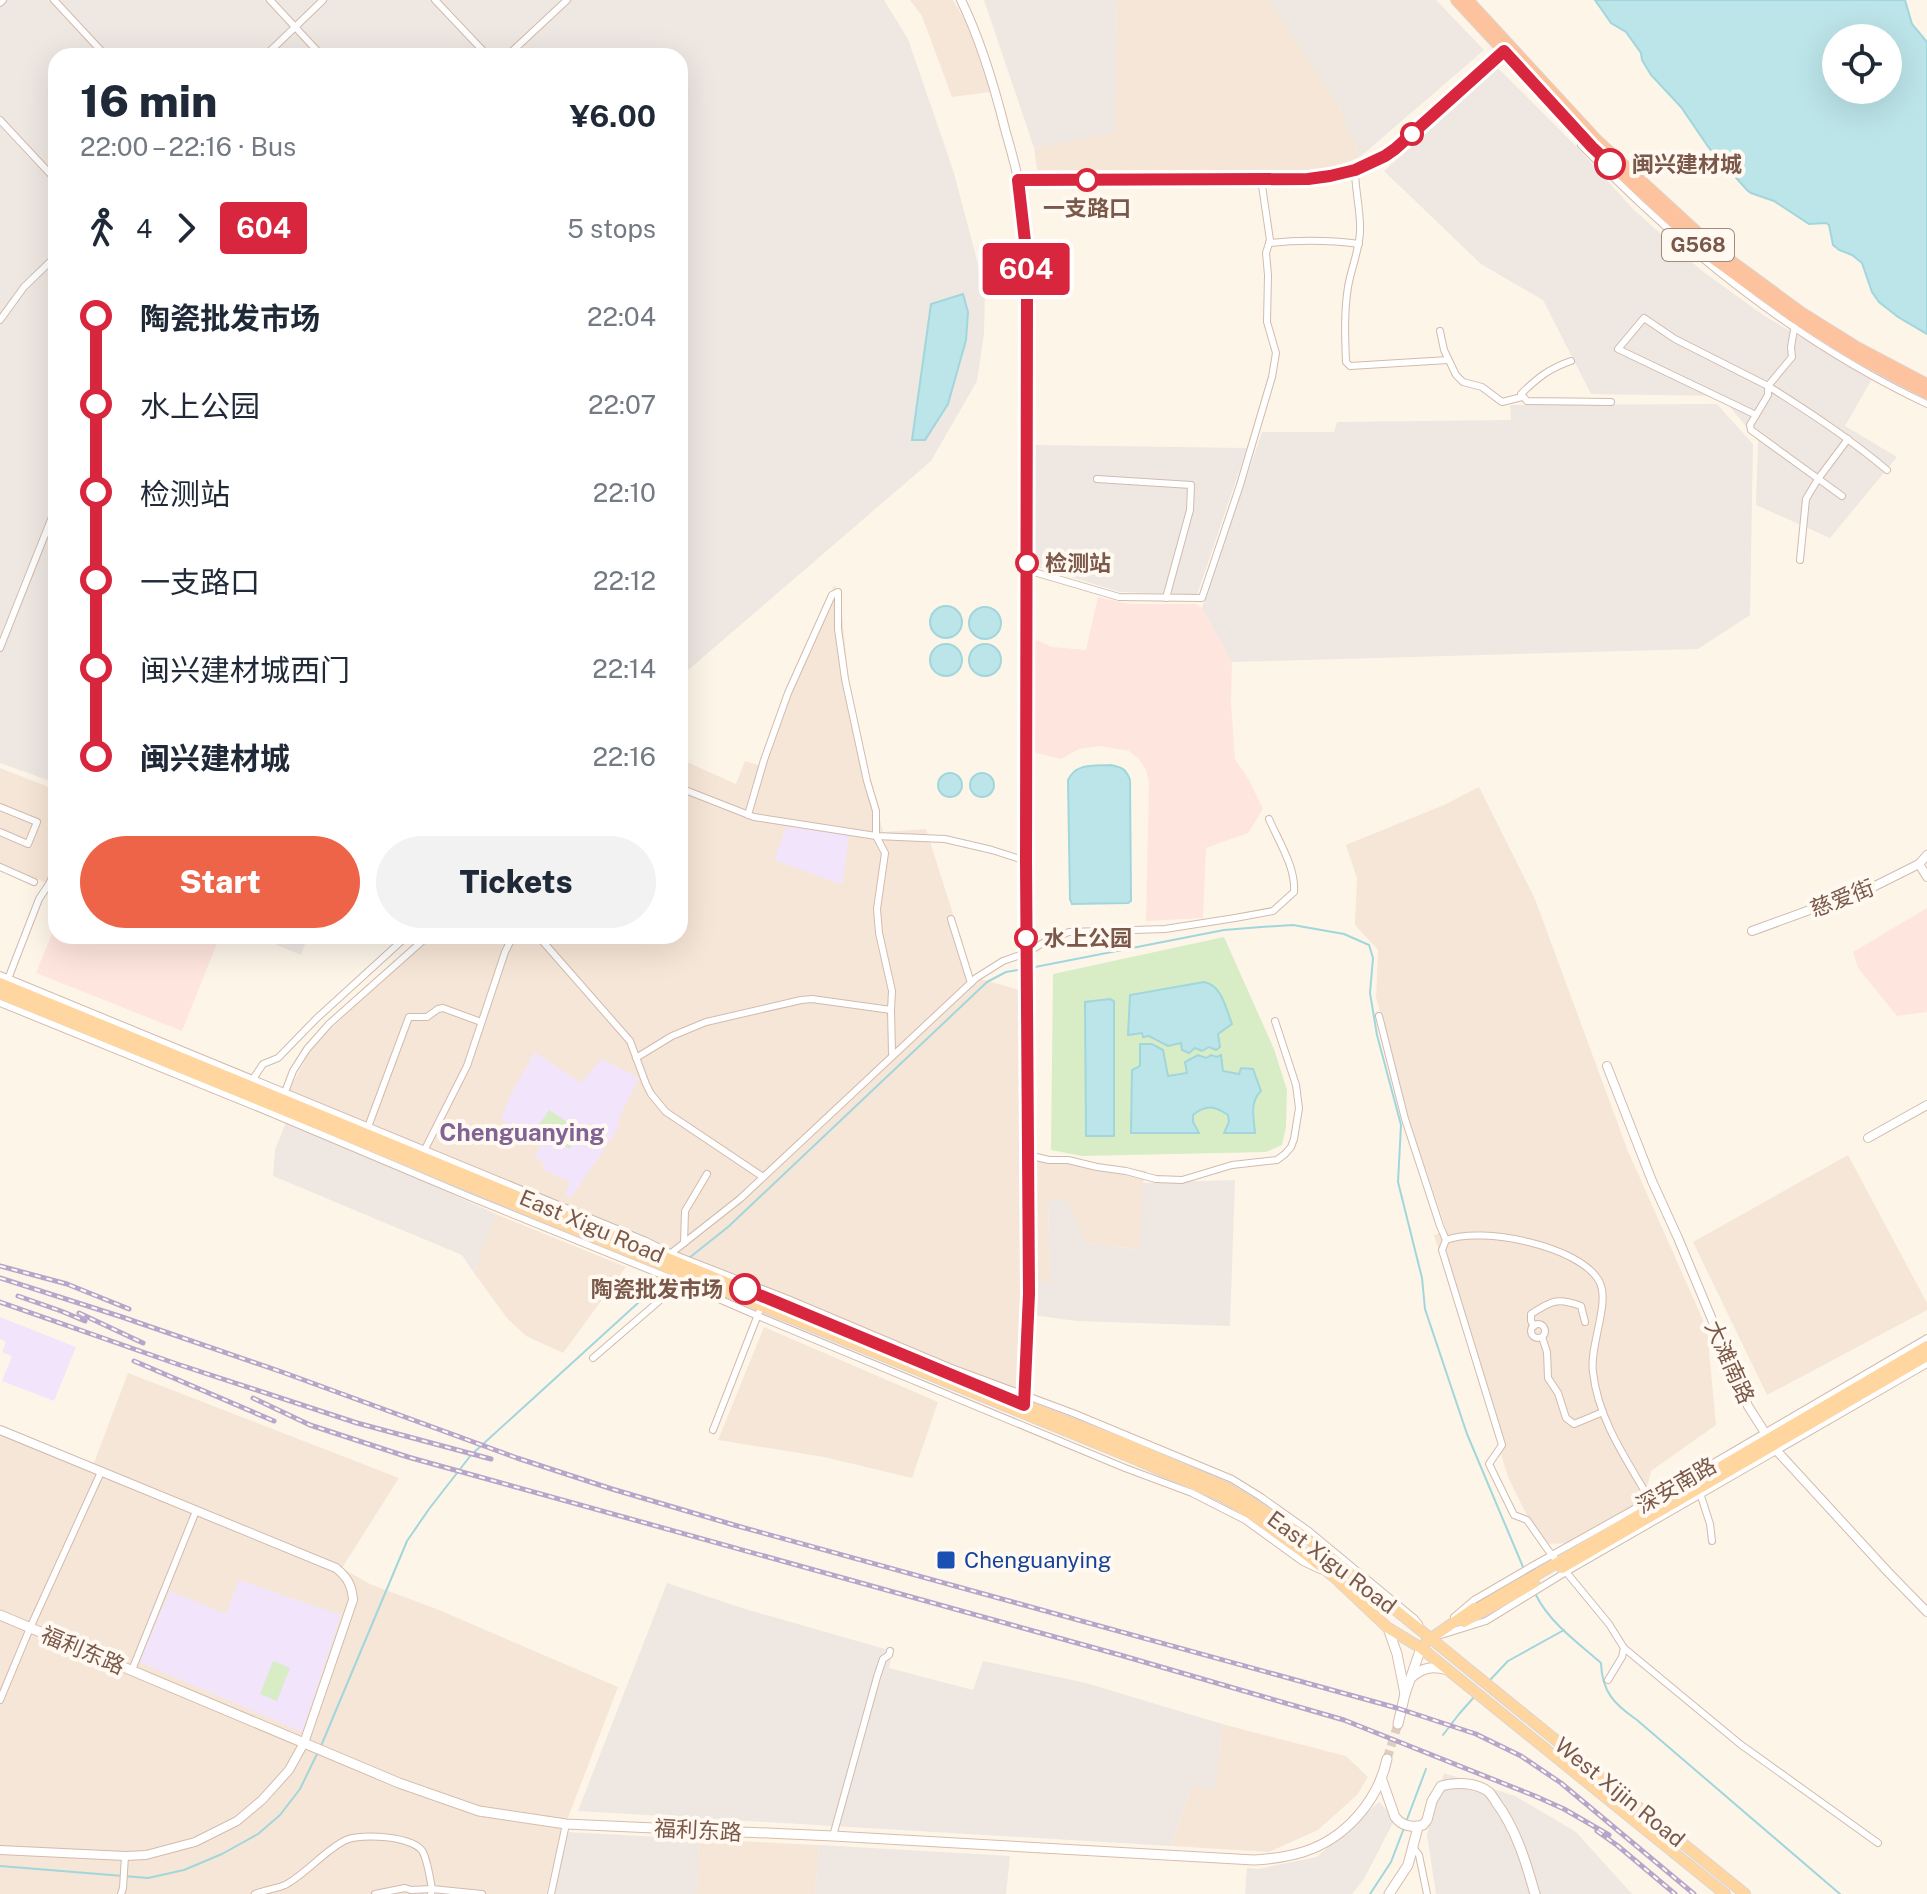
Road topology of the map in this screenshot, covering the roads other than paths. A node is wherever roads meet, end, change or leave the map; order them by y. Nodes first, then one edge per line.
1 (54, 0) edge
2 (270, 0) edge
3 (323, 0) edge
4 (435, 0) edge
5 (567, 0) edge
6 (961, 0) edge
7 (1456, 0) edge
8 (1468, 0) edge
9 (296, 27) junction
10 (1505, 46) junction
11 (99, 48) edge
12 (274, 48) edge
13 (315, 48) edge
14 (480, 48) edge
15 (516, 48) edge
16 (0, 120) edge
17 (1581, 145) dead end
18 (1355, 170) junction
19 (48, 171) edge
20 (1018, 177) junction
21 (1261, 179) junction
22 (1269, 243) junction
23 (1359, 244) junction
24 (48, 264) edge
25 (1797, 319) junction
26 (0, 320) edge
27 (1440, 331) dead end
28 (1448, 360) junction
29 (1571, 361) dead end
30 (1927, 384) edge
31 (1768, 386) junction
32 (1927, 394) edge
33 (1522, 397) junction
34 (1611, 402) dead end
35 (1927, 404) edge
36 (1756, 415) junction
37 (1848, 439) junction
38 (1887, 470) dead end
39 (1097, 479) dead end
40 (1818, 479) junction
41 (1842, 496) dead end
42 (48, 528) edge
43 (1800, 560) dead end
44 (1027, 570) junction
45 (1166, 598) junction
46 (0, 648) edge
47 (688, 791) edge
48 (0, 807) edge
49 (748, 815) junction
50 (1269, 819) dead end
51 (0, 832) edge
52 (876, 836) junction
53 (1927, 855) edge
54 (1026, 861) junction
55 (1919, 864) junction
56 (0, 867) edge
57 (1927, 877) edge
58 (34, 882) dead end
59 (48, 886) edge
60 (951, 919) dead end
61 (1752, 931) dead end
62 (398, 944) edge
63 (419, 944) edge
64 (509, 944) edge
65 (545, 944) edge
66 (1026, 955) junction
67 (3, 983) edge
68 (971, 983) junction
69 (0, 1003) edge
70 (891, 1010) junction
71 (1379, 1016) dead end
72 (1275, 1021) dead end
73 (481, 1022) junction
74 (892, 1053) dead end
75 (636, 1058) junction
76 (1607, 1066) dead end
77 (252, 1082) junction
78 (284, 1095) junction
79 (1927, 1105) edge
80 (368, 1127) junction
81 (1868, 1138) dead end
82 (422, 1153) junction
83 (1028, 1155) junction
84 (707, 1174) dead end
85 (763, 1177) junction
86 (1446, 1240) junction
87 (684, 1243) junction
88 (666, 1261) junction
89 (689, 1274) junction
90 (761, 1307) junction
91 (1585, 1322) dead end
92 (1927, 1338) edge
93 (1927, 1346) edge
94 (1927, 1356) edge
95 (593, 1358) dead end
96 (1927, 1364) edge
97 (1022, 1409) junction
98 (1603, 1412) junction
99 (0, 1430) edge
100 (713, 1430) dead end
101 (1771, 1442) junction
102 (101, 1472) junction
103 (1699, 1492) junction
104 (1650, 1500) junction
105 (196, 1511) junction
106 (1712, 1541) dead end
107 (1560, 1564) junction
108 (1539, 1576) junction
109 (1480, 1610) junction
110 (1927, 1612) edge
111 (0, 1615) edge
112 (30, 1628) junction
113 (1388, 1628) junction
114 (1430, 1638) junction
115 (1421, 1648) junction
116 (1624, 1648) junction
117 (890, 1651) dead end
118 (132, 1670) junction
119 (1452, 1673) junction
120 (1412, 1677) junction
121 (1608, 1680) dead end
122 (1495, 1691) joint
123 (1405, 1694) junction
124 (0, 1700) edge
125 (1486, 1700) joint
126 (1398, 1724) tunnel mouth
127 (306, 1744) junction
128 (1387, 1759) tunnel mouth
129 (1382, 1780) junction
130 (566, 1824) junction
131 (1413, 1827) junction
132 (833, 1836) junction
133 (1878, 1843) dead end
134 (1412, 1846) junction
135 (0, 1850) edge
136 (125, 1856) junction
137 (432, 1892) edge
138 (121, 1894) edge
139 (255, 1894) edge
140 (375, 1894) edge
141 (482, 1894) edge
142 (551, 1894) edge
143 (1389, 1894) edge
144 (1427, 1894) edge
145 (1535, 1894) edge
146 (1725, 1894) edge
147 (1745, 1894) edge

1 - 11 street
2 - 9 street
3 - 9 street
4 - 14 street
5 - 15 street
6 - 20 street
7 - 10 highway, G568
8 - 10 highway, G568
9 - 12 street
9 - 13 street
10 - 18 street
10 - 20 street
10 - 25 highway, G568
16 - 19 street
17 - 25 street
18 - 21 street
18 - 23 street
20 - 21 street
20 - 44 street
21 - 22 street
22 - 23 street
22 - 45 street
23 - 28 street
24 - 26 street
25 - 30 highway, G568
25 - 31 street
25 - 32 highway, G568
25 - 35 street
27 - 28 street
28 - 33 street
29 - 33 street
31 - 36 street
31 - 36 street
31 - 37 street
33 - 34 street
36 - 40 street
37 - 38 street
37 - 40 street
39 - 45 street
40 - 41 street
40 - 43 street
42 - 46 street
44 - 45 street
44 - 54 street
47 - 49 street
48 - 51 street
49 - 52 street
49 - 52 street
50 - 66 street
52 - 54 street
52 - 70 street
53 - 55 street, 慈爱街
54 - 66 street
55 - 57 street
55 - 61 street, 慈爱街
56 - 58 street
59 - 67 street
60 - 68 street
62 - 77 street
63 - 78 street
64 - 73 street
65 - 75 street
66 - 68 street
66 - 83 street
67 - 77 main road, East Xigu Road
67 - 88 main road, East Xigu Road
68 - 85 street
69 - 88 street
70 - 74 street
70 - 75 street
71 - 86 street
72 - 83 street
73 - 80 street
73 - 82 street
75 - 85 street
76 - 101 street, 大滩南路
77 - 78 main road, East Xigu Road
78 - 80 street
78 - 82 main road, East Xigu Road
79 - 81 street
80 - 82 street
82 - 88 main road, East Xigu Road
83 - 97 street
84 - 87 street
85 - 87 street
86 - 98 street
86 - 107 street
87 - 88 street
88 - 89 main road, East Xigu Road
88 - 89 street
89 - 90 main road, East Xigu Road
89 - 95 street
89 - 97 street
90 - 97 street
90 - 97 main road, East Xigu Road
90 - 100 street
91 - 98 street
92 - 101 street, 深安南路
93 - 101 main road, 深安南路
94 - 101 main road, 深安南路
96 - 101 street, 深安南路
97 - 113 main road, East Xigu Road
97 - 114 main road, East Xigu Road
98 - 104 street
99 - 102 street
101 - 103 main road, 深安南路
101 - 104 street, 深安南路
101 - 107 main road, 深安南路
101 - 110 street, 大滩南路
102 - 105 street
102 - 112 street
103 - 106 street
103 - 107 main road, 深安南路
104 - 107 street, 深安南路
105 - 118 street
105 - 127 street
107 - 108 main road, 深安南路
107 - 108 street, 深安南路
107 - 116 street
108 - 109 main road, 深安南路
108 - 109 street, 深安南路, bridge
109 - 114 main road, 深安南路
111 - 112 main road, 福利东路
112 - 118 main road, 福利东路
112 - 124 street
113 - 115 main road, East Xigu Road
113 - 123 main road
114 - 115 main road
114 - 122 main road, East Xigu Road
115 - 119 main road, East Xigu Road
115 - 120 main road
116 - 121 street
116 - 133 street
117 - 132 street
118 - 127 main road, 福利东路
119 - 120 main road
119 - 125 main road, East Xigu Road
120 - 123 main road
122 - 147 main road, West Xijin Road
123 - 126 main road
125 - 146 main road, West Xijin Road
127 - 130 main road, 福利东路
127 - 136 street
128 - 129 main road, 福利东路
129 - 131 main road
129 - 132 main road, 福利东路
130 - 132 main road, 福利东路
130 - 142 street
131 - 134 main road
131 - 145 main road
134 - 143 main road
134 - 144 street
135 - 136 street
136 - 138 street
137 - 139 street
137 - 140 street
137 - 141 street

